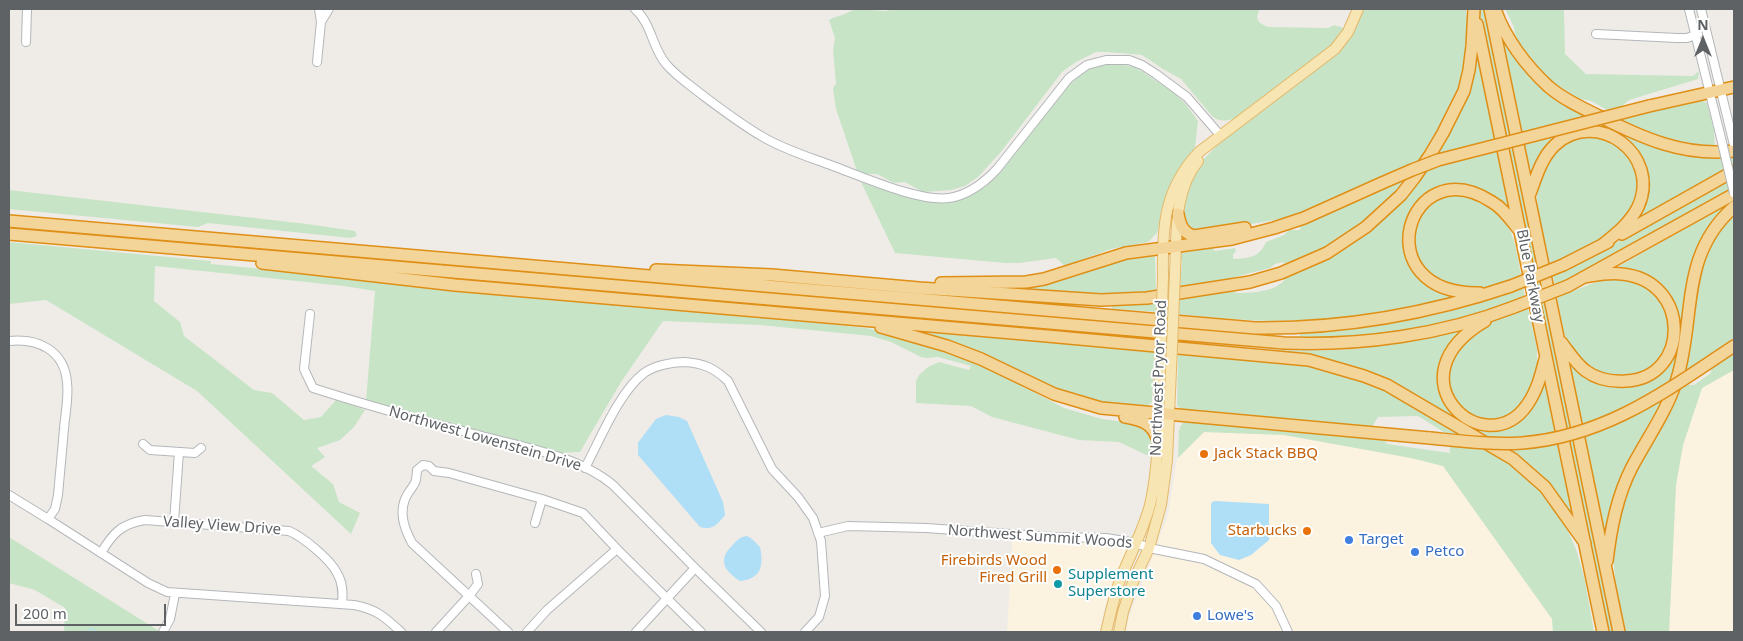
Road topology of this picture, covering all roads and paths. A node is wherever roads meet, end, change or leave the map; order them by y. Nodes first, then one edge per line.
1 (27, 9) edge
2 (319, 9) edge
3 (329, 9) edge
4 (635, 9) edge
5 (1358, 9) edge
6 (1474, 9) edge
7 (1490, 9) edge
8 (1495, 9) edge
9 (1689, 9) edge
10 (1702, 9) edge
11 (321, 22) junction
12 (1706, 28) junction
13 (1596, 34) dead end
14 (1695, 36) junction
15 (26, 42) dead end
16 (317, 62) dead end
17 (1734, 87) edge
18 (1721, 90) junction
19 (1709, 93) junction
20 (1220, 135) junction
21 (1734, 145) edge
22 (1734, 151) edge
23 (1734, 171) edge
24 (1734, 193) edge
25 (1529, 196) junction
26 (1734, 207) edge
27 (1178, 214) junction
28 (9, 221) edge
29 (1292, 222) junction
30 (1521, 233) junction
31 (9, 234) edge
32 (1602, 245) junction
33 (1176, 246) junction
34 (1163, 248) junction
35 (188, 249) junction
36 (556, 268) junction
37 (1584, 277) junction
38 (857, 282) junction
39 (1494, 292) junction
40 (1499, 313) junction
41 (310, 314) dead end
42 (855, 320) junction
43 (1559, 339) junction
44 (9, 340) edge
45 (1734, 346) edge
46 (1546, 354) junction
47 (1026, 381) junction
48 (1164, 414) junction
49 (1157, 438) junction
50 (143, 444) dead end
51 (201, 448) dead end
52 (179, 452) junction
53 (585, 468) junction
54 (9, 495) edge
55 (542, 499) junction
56 (48, 519) junction
57 (174, 522) junction
58 (535, 523) dead end
59 (818, 533) junction
60 (1136, 543) junction
61 (1585, 543) junction
62 (1149, 548) junction
63 (617, 549) junction
64 (101, 553) junction
65 (695, 568) junction
66 (1606, 573) junction
67 (476, 574) dead end
68 (174, 594) junction
69 (469, 596) junction
70 (667, 599) junction
71 (342, 604) junction
72 (164, 632) edge
73 (401, 632) edge
74 (436, 632) edge
75 (508, 632) edge
76 (527, 632) edge
77 (636, 632) edge
78 (701, 632) edge
79 (761, 632) edge
80 (805, 632) edge
81 (1106, 632) edge
82 (1119, 632) edge
83 (1288, 632) edge
84 (1602, 632) edge
85 (1619, 632) edge

1 - 15 street
2 - 11 street
3 - 11 street
4 - 20 street
5 - 20 main road, Northwest Pryor Road
6 - 30 highway, Blue Parkway
6 - 38 highway
7 - 25 highway
8 - 22 highway
9 - 14 street
10 - 12 street
11 - 16 street
12 - 14 street
12 - 18 street
13 - 14 street
14 - 19 street
17 - 18 highway
18 - 19 highway
18 - 21 street
19 - 24 street, bridge
19 - 29 highway, bridge
20 - 27 main road, Northwest Pryor Road
20 - 34 main road, Northwest Pryor Road
23 - 32 highway
24 - 37 highway
25 - 32 highway
25 - 43 highway
26 - 66 highway
27 - 29 highway
27 - 33 main road, Northwest Pryor Road
28 - 36 highway
29 - 33 highway
30 - 39 highway
30 - 46 highway, Blue Parkway
31 - 35 highway
32 - 39 highway, bridge
33 - 34 highway
33 - 48 main road, Northwest Pryor Road, bridge
34 - 38 highway
34 - 48 main road, Northwest Pryor Road, bridge
35 - 40 highway
35 - 42 highway
36 - 38 highway
36 - 39 highway
37 - 40 highway, bridge
37 - 43 highway
40 - 46 highway
41 - 53 street, Northwest Lowenstein Drive
42 - 47 highway
42 - 61 highway
43 - 66 highway
44 - 56 street
45 - 48 highway, bridge
46 - 61 highway, Blue Parkway
47 - 48 highway
47 - 49 highway
48 - 49 main road, Northwest Pryor Road
48 - 62 main road, Northwest Pryor Road
49 - 60 main road, Northwest Pryor Road
50 - 52 street
51 - 52 street
52 - 57 street
53 - 59 street
53 - 65 street, Northwest Lowenstein Drive
54 - 56 street
55 - 58 street
55 - 63 street
55 - 69 street
56 - 64 street
57 - 64 street, Valley View Drive
57 - 71 street, Valley View Drive
59 - 60 street, Northwest Summit Woods
59 - 80 street
60 - 62 street, Northwest Summit Woods
60 - 81 main road, Northwest Pryor Road
61 - 84 highway, Blue Parkway
62 - 82 main road, Northwest Pryor Road
62 - 83 street, Northwest Summit Woods
63 - 70 street
63 - 76 street
64 - 68 street
65 - 70 street
65 - 79 street, Northwest Lowenstein Drive
66 - 85 highway
67 - 69 street
68 - 71 street
68 - 72 street
69 - 74 street
69 - 75 street
70 - 77 street
70 - 78 street
71 - 73 street

